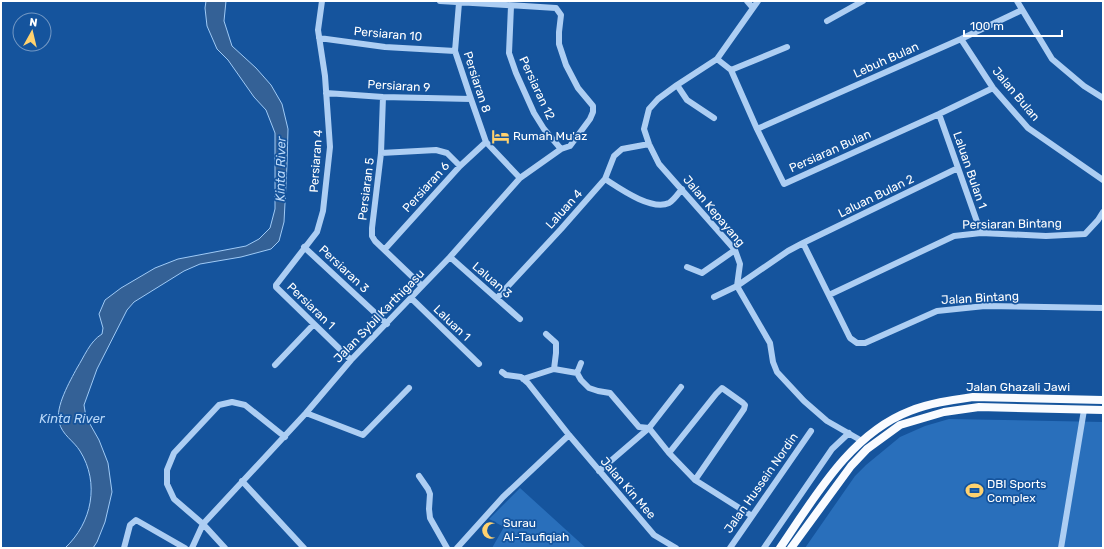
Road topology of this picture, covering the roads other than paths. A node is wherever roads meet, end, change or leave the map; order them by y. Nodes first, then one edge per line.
1 (322, 1) edge
2 (440, 1) edge
3 (747, 1) edge
4 (758, 1) edge
5 (864, 1) edge
6 (1017, 1) edge
7 (459, 3) junction
8 (510, 6) junction
9 (753, 8) junction
10 (1022, 10) junction
11 (827, 21) dead end
12 (320, 38) junction
13 (961, 38) junction
14 (787, 47) dead end
15 (455, 51) junction
16 (717, 58) junction
17 (731, 70) junction
18 (677, 85) junction
19 (993, 88) junction
20 (326, 93) junction
21 (382, 97) junction
22 (1103, 98) edge
23 (470, 100) junction
24 (939, 114) junction
25 (714, 118) dead end
26 (757, 129) junction
27 (486, 142) junction
28 (649, 144) junction
29 (561, 149) junction
30 (381, 153) junction
31 (460, 166) junction
32 (958, 168) junction
33 (520, 178) junction
34 (605, 179) junction
35 (1103, 180) edge
36 (682, 189) junction
37 (1103, 212) edge
38 (981, 233) junction
39 (803, 243) junction
40 (304, 247) junction
41 (385, 249) junction
42 (735, 250) junction
43 (450, 257) junction
44 (687, 267) dead end
45 (276, 284) joint
46 (422, 286) junction
47 (737, 286) junction
48 (829, 295) junction
49 (714, 297) dead end
50 (411, 298) junction
51 (496, 298) junction
52 (1103, 308) edge
53 (520, 319) dead end
54 (314, 324) junction
55 (387, 324) junction
56 (546, 334) dead end
57 (351, 360) junction
58 (581, 363) dead end
59 (479, 364) dead end
60 (275, 365) dead end
61 (554, 369) junction
62 (502, 372) dead end
63 (577, 373) junction
64 (523, 379) junction
65 (681, 387) dead end
66 (409, 388) dead end
67 (1060, 399) junction
68 (1103, 400) edge
69 (1103, 403) edge
70 (1084, 410) junction
71 (1103, 410) edge
72 (306, 413) junction
73 (900, 425) junction
74 (649, 428) junction
75 (811, 431) dead end
76 (849, 433) junction
77 (569, 435) junction
78 (285, 436) junction
79 (862, 441) junction
80 (669, 453) junction
81 (599, 471) junction
82 (419, 476) dead end
83 (695, 480) junction
84 (242, 482) junction
85 (752, 516) junction
86 (203, 524) junction
87 (668, 546) edge
88 (124, 548) edge
89 (185, 548) edge
90 (192, 548) edge
91 (225, 548) edge
92 (304, 548) edge
93 (447, 548) edge
94 (457, 548) edge
95 (676, 548) edge
96 (730, 548) edge
97 (764, 548) edge
98 (780, 548) edge
99 (791, 548) edge
100 (1061, 548) edge

1 - 12 street, Persiaran 4
2 - 7 street
3 - 9 street
4 - 9 street, Jalan Kepayang
5 - 11 street
6 - 10 street
7 - 8 street
7 - 15 street, Persiaran 8
8 - 29 street, Persiaran 12
8 - 29 street, Jalan Sybil Karthigasu
9 - 16 street, Jalan Kepayang
10 - 13 street, Lebuh Bulan
10 - 22 street
12 - 15 street, Persiaran 10
12 - 20 street, Persiaran 4
13 - 19 street, Jalan Bulan
13 - 26 street, Lebuh Bulan
14 - 17 street
15 - 23 street, Persiaran 8
16 - 17 street, Persiaran Bulan
16 - 18 street, Jalan Kepayang
17 - 26 street, Persiaran Bulan
18 - 25 street
18 - 28 street, Jalan Kepayang
19 - 24 street, Persiaran Bulan
19 - 35 street, Jalan Bulan
20 - 21 street, Persiaran 9
20 - 40 street, Persiaran 4
21 - 23 street, Persiaran 9
21 - 30 street, Persiaran 5
23 - 27 street, Persiaran 8
24 - 26 street, Persiaran Bulan
24 - 32 street, Laluan Bulan 1
27 - 31 street, Persiaran 6
27 - 33 street, Persiaran 8
28 - 34 street, Laluan 4
28 - 36 street, Jalan Kepayang
29 - 33 street, Jalan Sybil Karthigasu
30 - 31 street
30 - 41 street, Persiaran 5
31 - 41 street, Persiaran 6
32 - 38 street, Laluan Bulan 1
32 - 39 street, Laluan Bulan 2
33 - 43 street, Jalan Sybil Karthigasu
34 - 36 street
34 - 51 street, Laluan 4
36 - 42 street, Jalan Kepayang
37 - 38 street, Persiaran Bintang
38 - 48 street, Persiaran Bintang
39 - 47 street, Laluan Bulan 2
39 - 48 street
40 - 45 street, Persiaran 4
40 - 55 street, Persiaran 3
41 - 46 street, Persiaran 5
42 - 44 street
42 - 47 street, Jalan Kepayang
43 - 46 street, Jalan Sybil Karthigasu
43 - 51 street, Laluan 3
45 - 54 street, Persiaran 1
46 - 50 street, Jalan Sybil Karthigasu
47 - 49 street, Laluan Bulan 2
47 - 76 street
48 - 52 street, Jalan Bintang
50 - 55 street, Jalan Sybil Karthigasu
50 - 59 street, Laluan 1
51 - 53 street, Laluan 3
54 - 57 street, Persiaran 1
54 - 60 street
55 - 57 street, Jalan Sybil Karthigasu
56 - 61 street
57 - 72 street, Jalan Sybil Karthigasu
58 - 63 street
61 - 63 street
61 - 64 street
62 - 64 street
63 - 74 street
64 - 77 street, Jalan Kin Mee
65 - 74 street
66 - 72 street
67 - 68 main road, Jalan Ghazali Jawi
67 - 70 main road
67 - 79 main road, Jalan Ghazali Jawi
69 - 70 main road
70 - 71 main road, Jalan Ghazali Jawi
70 - 73 main road, Jalan Ghazali Jawi
70 - 100 street
72 - 78 street, Jalan Sybil Karthigasu
73 - 79 main road
73 - 99 main road, Jalan Ghazali Jawi
74 - 80 street
74 - 81 street
75 - 85 street, Jalan Hussein Nordin
76 - 79 street
76 - 97 street
77 - 81 street, Jalan Kin Mee
77 - 94 street
78 - 84 street, Jalan Sybil Karthigasu
78 - 86 street
79 - 98 main road, Jalan Ghazali Jawi
80 - 83 street
80 - 83 street
81 - 87 street, Jalan Kin Mee
82 - 93 street
83 - 85 street
84 - 86 street, Jalan Sybil Karthigasu
84 - 92 street
85 - 96 street, Jalan Hussein Nordin
86 - 90 street, Jalan Sybil Karthigasu
86 - 91 street
87 - 95 street, Jalan Kin Mee
88 - 89 street

